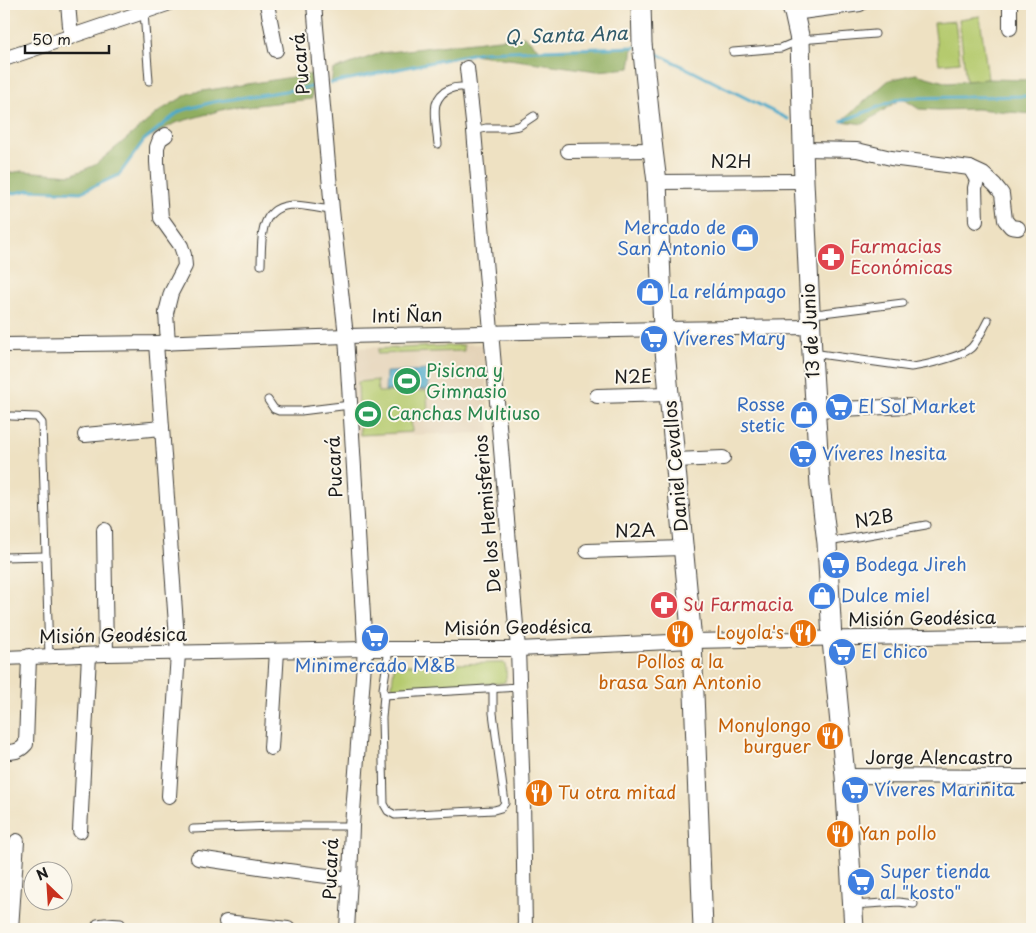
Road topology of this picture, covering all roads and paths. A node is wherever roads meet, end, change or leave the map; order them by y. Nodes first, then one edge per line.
1 (68, 4) edge
2 (167, 4) edge
3 (267, 4) edge
4 (314, 4) edge
5 (641, 4) edge
6 (860, 4) edge
7 (1010, 4) edge
8 (792, 8) edge
9 (144, 12) junction
10 (1010, 28) dead end
11 (874, 34) dead end
12 (72, 37) junction
13 (800, 40) junction
14 (276, 50) dead end
15 (732, 52) dead end
16 (4, 59) edge
17 (467, 68) dead end
18 (149, 80) dead end
19 (469, 88) junction
20 (534, 116) dead end
21 (474, 131) junction
22 (166, 135) dead end
23 (438, 144) dead end
24 (803, 149) junction
25 (653, 150) junction
26 (568, 152) dead end
27 (970, 168) junction
28 (804, 181) junction
29 (657, 182) junction
30 (332, 210) junction
31 (976, 222) dead end
32 (1018, 228) dead end
33 (261, 265) dead end
34 (903, 303) dead end
35 (988, 320) dead end
36 (810, 321) junction
37 (663, 329) junction
38 (491, 333) junction
39 (346, 336) junction
40 (162, 343) junction
41 (4, 345) edge
42 (812, 353) junction
43 (669, 394) junction
44 (597, 396) dead end
45 (268, 400) dead end
46 (350, 405) junction
47 (910, 406) dead end
48 (816, 410) junction
49 (11, 416) dead end
50 (162, 428) junction
51 (85, 435) dead end
52 (723, 458) dead end
53 (675, 460) junction
54 (926, 525) dead end
55 (104, 530) dead end
56 (827, 543) junction
57 (683, 548) junction
58 (587, 551) dead end
59 (46, 556) junction
60 (4, 557) edge
61 (1032, 636) edge
62 (832, 640) junction
63 (692, 642) junction
64 (365, 649) junction
65 (389, 649) junction
66 (518, 649) junction
67 (277, 651) junction
68 (178, 653) junction
69 (106, 654) junction
70 (89, 655) junction
71 (30, 656) junction
72 (49, 656) junction
73 (4, 658) edge
74 (519, 687) junction
75 (493, 688) junction
76 (384, 695) junction
77 (270, 748) dead end
78 (4, 752) edge
79 (845, 776) junction
80 (1032, 777) edge
81 (169, 796) dead end
82 (352, 826) junction
83 (193, 829) dead end
84 (80, 831) dead end
85 (17, 841) dead end
86 (198, 858) dead end
87 (350, 879) junction
88 (914, 904) dead end
89 (853, 905) junction
90 (226, 922) dead end
91 (11, 929) edge
92 (94, 929) edge
93 (124, 929) edge
94 (288, 929) edge
95 (347, 929) edge
96 (525, 929) edge
97 (703, 929) edge
98 (854, 929) edge

1 - 12 street
2 - 9 street
3 - 14 street
4 - 30 street, Pucará
5 - 25 street, Daniel Cevallos
6 - 8 street
7 - 10 street
8 - 13 street, 13 de Junio
9 - 12 street
9 - 18 lane
11 - 13 lane
12 - 16 street
13 - 15 lane
13 - 24 street, 13 de Junio
17 - 19 street, De los Hemisferios
19 - 21 street, De los Hemisferios
19 - 23 lane
20 - 21 lane
21 - 38 street, De los Hemisferios
22 - 40 street
24 - 27 street
24 - 28 street, 13 de Junio
25 - 26 street
25 - 29 street, Daniel Cevallos
27 - 31 street
27 - 32 street
28 - 29 street, N2H
28 - 36 street, 13 de Junio
29 - 37 street, Daniel Cevallos
30 - 33 lane
30 - 39 street, Pucará
34 - 36 lane
35 - 42 lane
36 - 37 street, Inti Ñan
36 - 42 street, 13 de Junio
37 - 38 street, Inti Ñan
37 - 43 street, Daniel Cevallos
38 - 39 street, Inti Ñan
38 - 66 street, De los Hemisferios
39 - 40 street, Inti Ñan
39 - 46 street, Pucará
40 - 41 street, Inti Ñan
40 - 50 street
42 - 48 street, 13 de Junio
43 - 44 street, N2E
43 - 53 street, Daniel Cevallos
45 - 46 lane
46 - 64 street, Pucará
47 - 48 street
48 - 56 street, 13 de Junio
49 - 59 lane
50 - 51 street
50 - 68 street
52 - 53 street
53 - 57 street, Daniel Cevallos
54 - 56 lane, N2B
55 - 69 street
56 - 62 street, 13 de Junio
57 - 58 street, N2A
57 - 63 street, Daniel Cevallos
59 - 60 lane
59 - 72 lane
61 - 62 street, Misión Geodésica
62 - 63 street, Misión Geodésica
62 - 79 street, 13 de Junio
63 - 66 street, Misión Geodésica
63 - 97 street, Daniel Cevallos
64 - 65 street, Misión Geodésica
64 - 67 street, Misión Geodésica
64 - 82 street, Pucará
65 - 66 street, Misión Geodésica
65 - 76 lane
66 - 74 street, De los Hemisferios
67 - 68 street, Misión Geodésica
67 - 77 street
68 - 69 street, Misión Geodésica
68 - 81 street
69 - 70 street, Misión Geodésica
70 - 72 street, Misión Geodésica
70 - 84 street
71 - 72 street, Misión Geodésica
71 - 73 street, Misión Geodésica
71 - 78 street
74 - 75 lane
74 - 96 street, De los Hemisferios
75 - 76 lane
75 - 76 lane
79 - 80 street, Jorge Alencastro
79 - 89 street, 13 de Junio
82 - 83 lane
82 - 87 street, Pucará
85 - 91 street
86 - 87 street
87 - 95 street, Pucará
88 - 89 lane
89 - 98 street, 13 de Junio
90 - 94 street
92 - 93 lane

